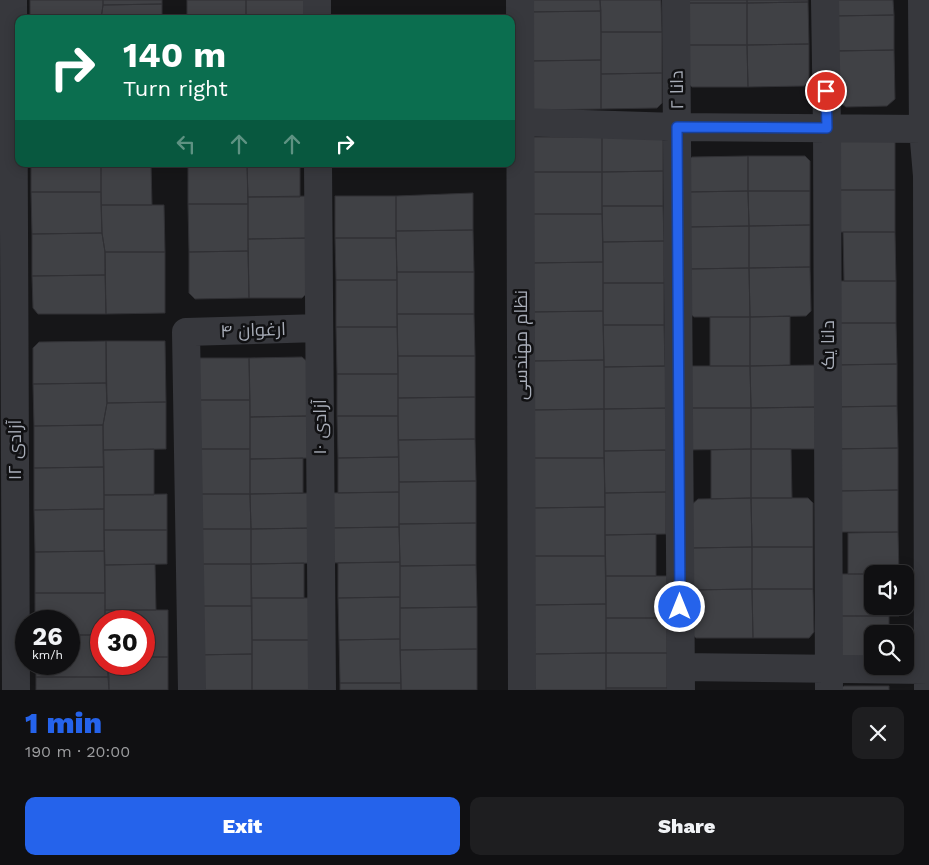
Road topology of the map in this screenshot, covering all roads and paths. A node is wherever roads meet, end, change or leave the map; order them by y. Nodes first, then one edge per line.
1 (13, 0) edge
2 (317, 0) edge
3 (520, 0) edge
4 (676, 0) edge
5 (824, 0) edge
6 (922, 0) edge
7 (317, 15) edge
8 (520, 122) junction
9 (677, 127) junction
10 (827, 128) junction
11 (923, 130) junction
12 (318, 167) edge
13 (928, 176) edge
14 (7, 237) edge
15 (319, 328) junction
16 (8, 503) edge
17 (929, 637) edge
18 (681, 678) edge
19 (829, 679) edge
20 (928, 680) edge
21 (16, 690) edge
22 (192, 690) edge
23 (322, 690) edge
24 (522, 690) edge

1 - 14 street, آزادی ۱۲
2 - 7 street
3 - 8 street, نظام مهندسی
4 - 9 street, دانا ۲
5 - 10 street, دانا یک
6 - 11 street
8 - 9 street
8 - 24 street, نظام مهندسی
9 - 10 street
9 - 18 street, دانا ۲
10 - 11 street
10 - 19 street, دانا یک
11 - 13 street
12 - 15 street, آزادی ۱۰
13 - 17 street
14 - 16 street, آزادی ۱۲
15 - 22 street, ارغوان ۴
15 - 23 street, آزادی ۱۰
16 - 21 street, آزادی ۱۲
17 - 20 street
18 - 19 street
19 - 20 street

